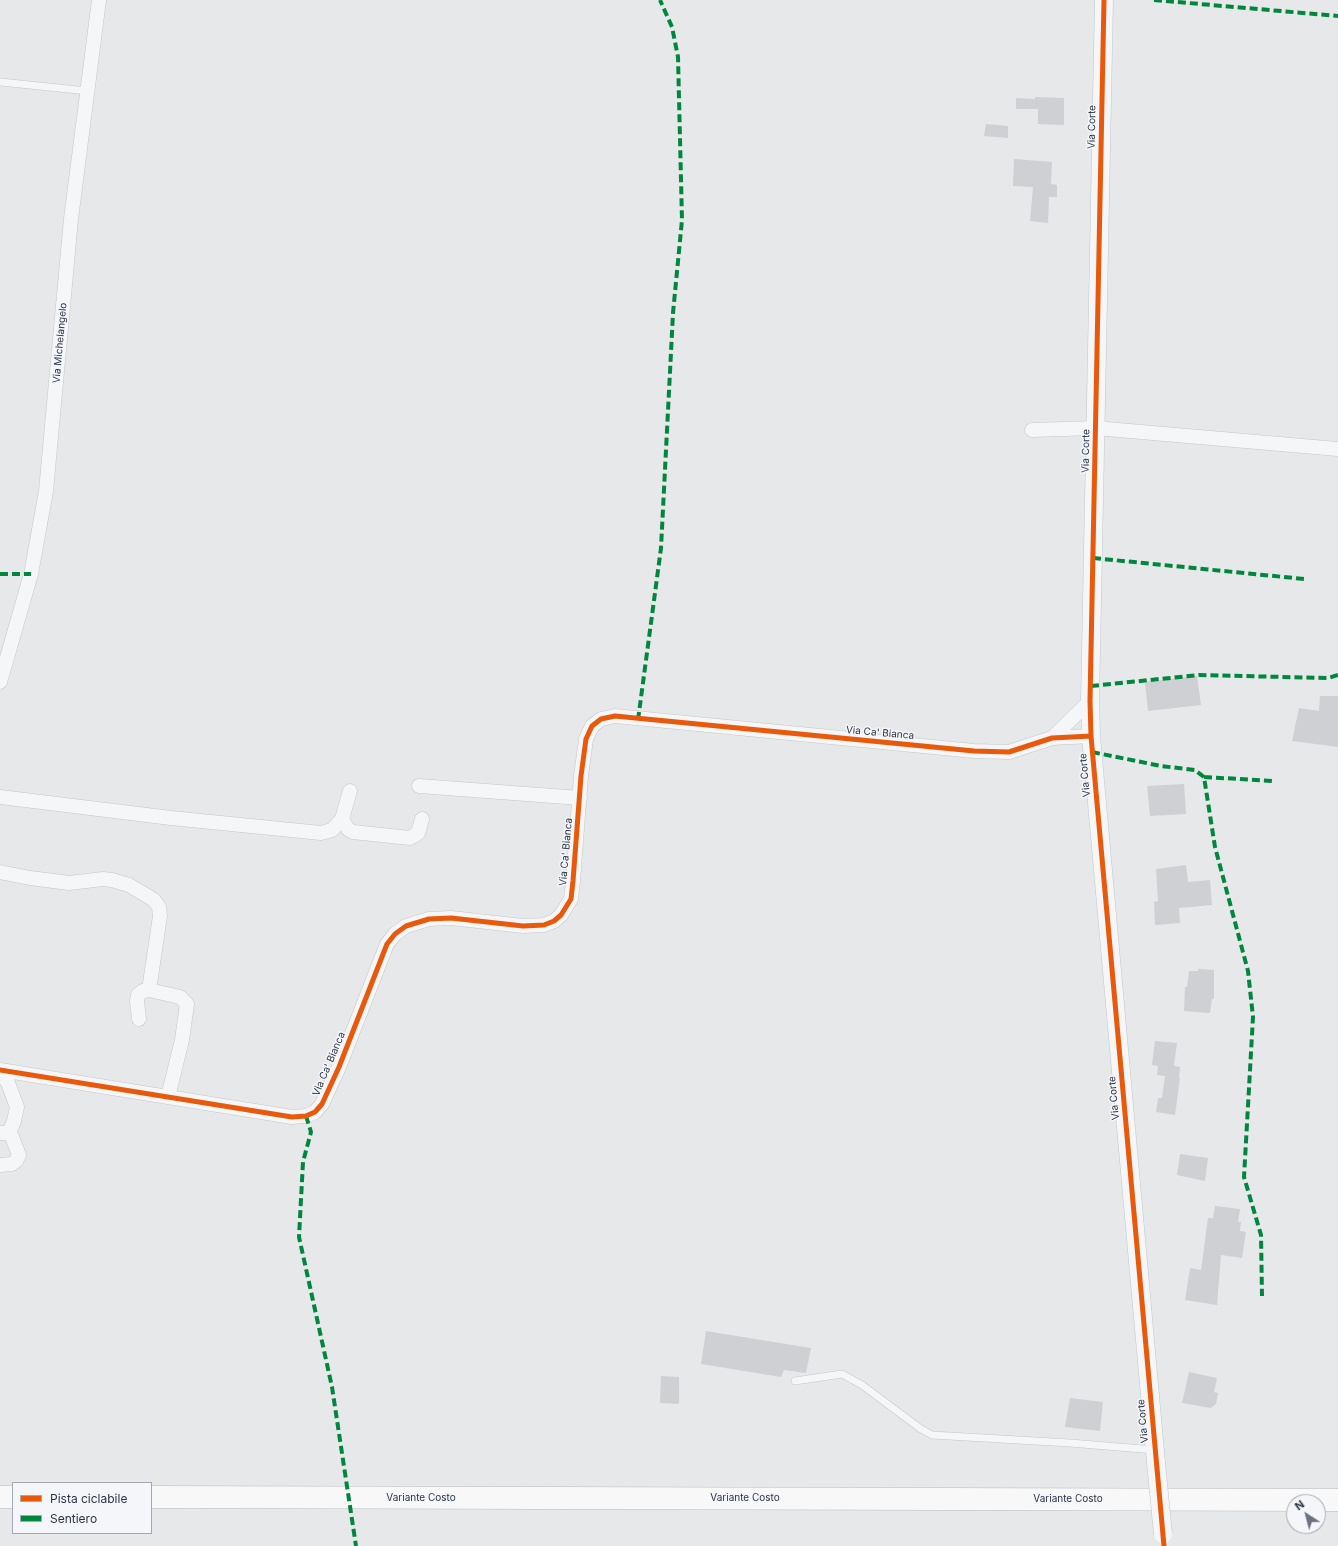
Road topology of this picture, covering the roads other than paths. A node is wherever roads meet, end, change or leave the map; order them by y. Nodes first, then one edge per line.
1 (98, 0) edge
2 (1104, 0) edge
3 (0, 82) edge
4 (88, 91) junction
5 (1095, 428) junction
6 (1032, 430) dead end
7 (1338, 449) edge
8 (0, 682) edge
9 (1090, 701) junction
10 (1091, 736) junction
11 (1052, 738) junction
12 (419, 786) dead end
13 (350, 792) dead end
14 (0, 797) edge
15 (580, 798) junction
16 (342, 819) junction
17 (422, 819) dead end
18 (0, 872) edge
19 (149, 990) junction
20 (139, 1019) dead end
21 (0, 1071) edge
22 (168, 1098) junction
23 (4, 1133) edge
24 (0, 1165) edge
25 (795, 1381) dead end
26 (1156, 1456) junction
27 (0, 1497) edge
28 (12, 1497) edge
29 (152, 1497) edge
30 (1338, 1500) edge
31 (1163, 1540) edge

1 - 4 street, Via Michelangelo
2 - 5 street, Via Corte
3 - 4 lane
4 - 8 street, Via Michelangelo
5 - 6 street
5 - 7 street
5 - 9 street, Via Corte
9 - 10 street, Via Corte
9 - 11 street, Via Ca' Bianca
10 - 11 street, Via Ca' Bianca
10 - 26 street, Via Corte
11 - 15 street, Via Ca' Bianca
12 - 15 street
13 - 16 street
14 - 16 street
15 - 22 street, Via Ca' Bianca
16 - 17 street
18 - 19 street
19 - 20 street
19 - 22 street
21 - 22 street, Via Ca' Bianca
21 - 23 street
23 - 24 street
25 - 26 lane
26 - 31 street, Via Corte, bridge
27 - 28 highway
29 - 30 highway, Variante Costo

